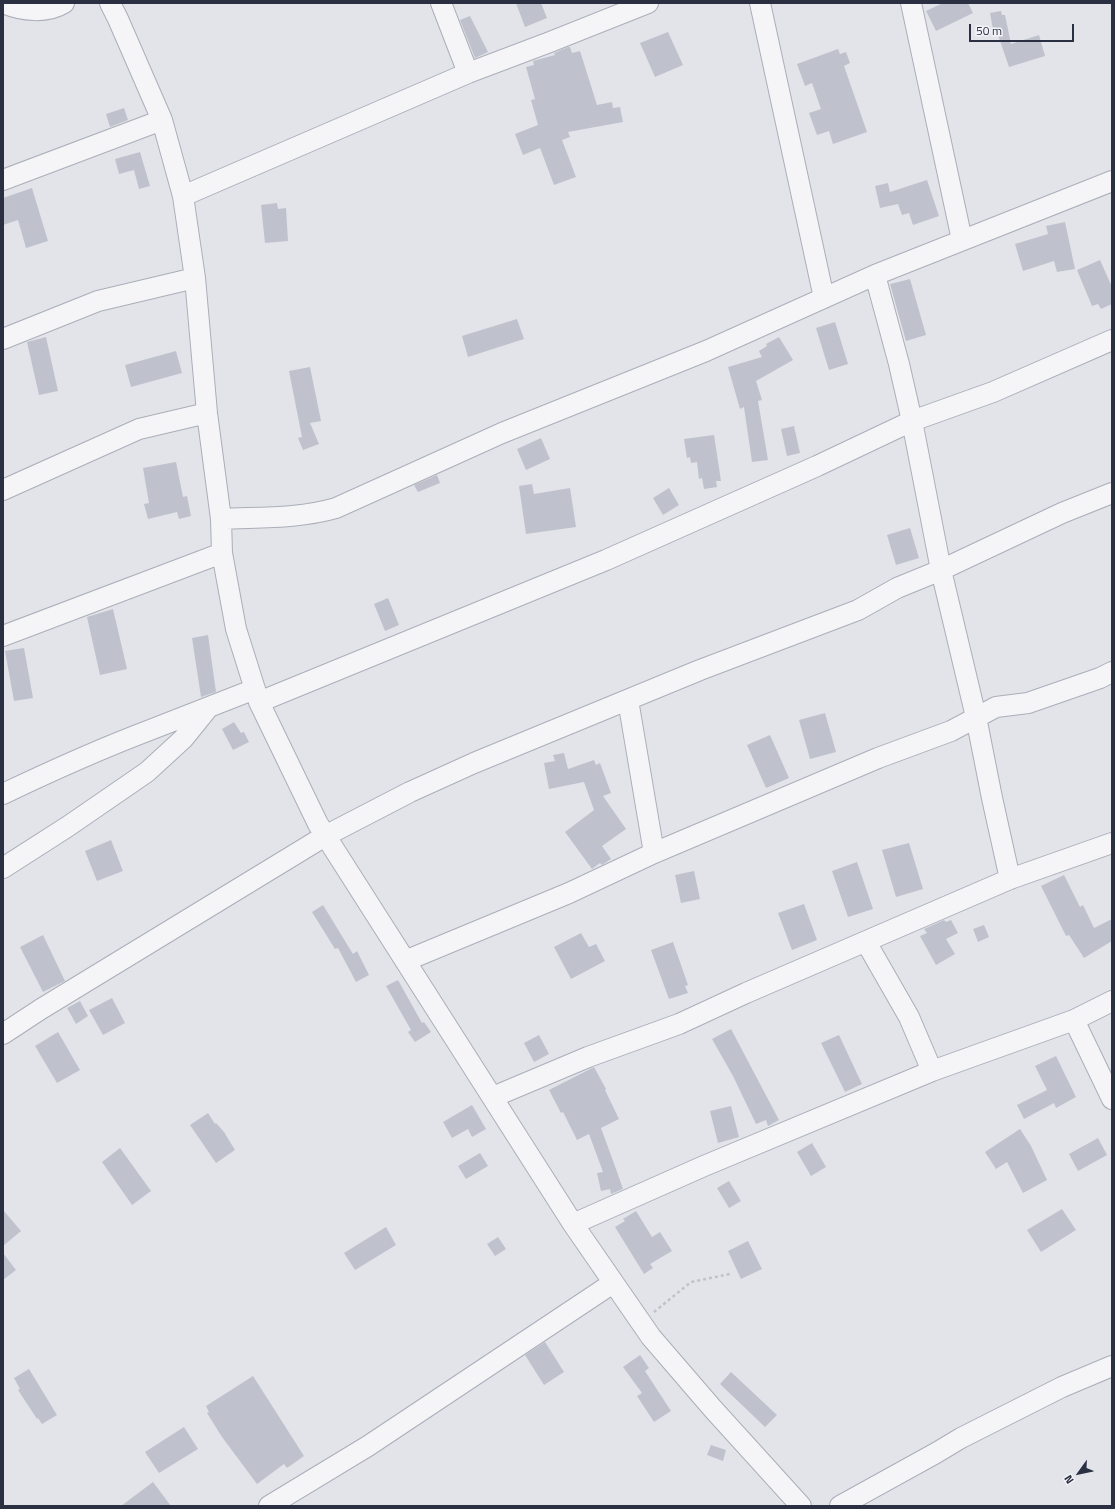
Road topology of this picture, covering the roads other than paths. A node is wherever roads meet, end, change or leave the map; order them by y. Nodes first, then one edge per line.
1 (64, 3) edge
2 (110, 3) edge
3 (441, 3) edge
4 (648, 3) edge
5 (760, 3) edge
6 (911, 3) edge
7 (3, 4) edge
8 (468, 73) junction
9 (162, 120) junction
10 (3, 180) edge
11 (1112, 181) edge
12 (184, 196) junction
13 (962, 240) junction
14 (875, 275) junction
15 (195, 278) junction
16 (824, 298) junction
17 (3, 339) edge
18 (1112, 340) edge
19 (207, 413) junction
20 (912, 421) junction
21 (3, 490) edge
22 (1112, 493) edge
23 (221, 518) junction
24 (222, 554) junction
25 (941, 570) junction
26 (3, 636) edge
27 (1112, 672) edge
28 (257, 696) junction
29 (628, 700) junction
30 (208, 708) junction
31 (976, 717) junction
32 (3, 794) edge
33 (325, 836) junction
34 (1112, 842) edge
35 (654, 853) junction
36 (3, 868) edge
37 (1010, 878) junction
38 (866, 942) junction
39 (405, 961) junction
40 (1112, 1001) edge
41 (1074, 1020) junction
42 (3, 1034) edge
43 (932, 1071) junction
44 (492, 1097) junction
45 (1112, 1099) edge
46 (574, 1224) junction
47 (613, 1283) junction
48 (1112, 1366) edge
49 (269, 1506) edge
50 (801, 1506) edge
51 (840, 1506) edge

1 - 7 street
2 - 9 street
3 - 8 street
4 - 8 street
5 - 16 street
6 - 13 street
8 - 12 street
9 - 10 street
9 - 12 street
11 - 13 street
12 - 15 street
13 - 14 street
14 - 16 street
14 - 20 street
15 - 17 street
15 - 19 street
16 - 23 street
18 - 20 street
19 - 21 street
19 - 23 street
20 - 25 street
20 - 28 street
22 - 25 street
23 - 24 street
24 - 26 street
24 - 28 street
25 - 29 street
25 - 31 street
27 - 31 street
28 - 30 street
28 - 33 street
29 - 33 street
29 - 35 street
30 - 32 street
30 - 36 street
31 - 35 street
31 - 37 street
33 - 39 street
33 - 42 street
34 - 37 street
35 - 39 street
37 - 38 street
38 - 43 street
38 - 44 street
39 - 44 street
40 - 41 street
41 - 43 street
41 - 45 street
43 - 46 street
44 - 46 street
46 - 47 street
47 - 49 street
47 - 50 street
48 - 51 street

